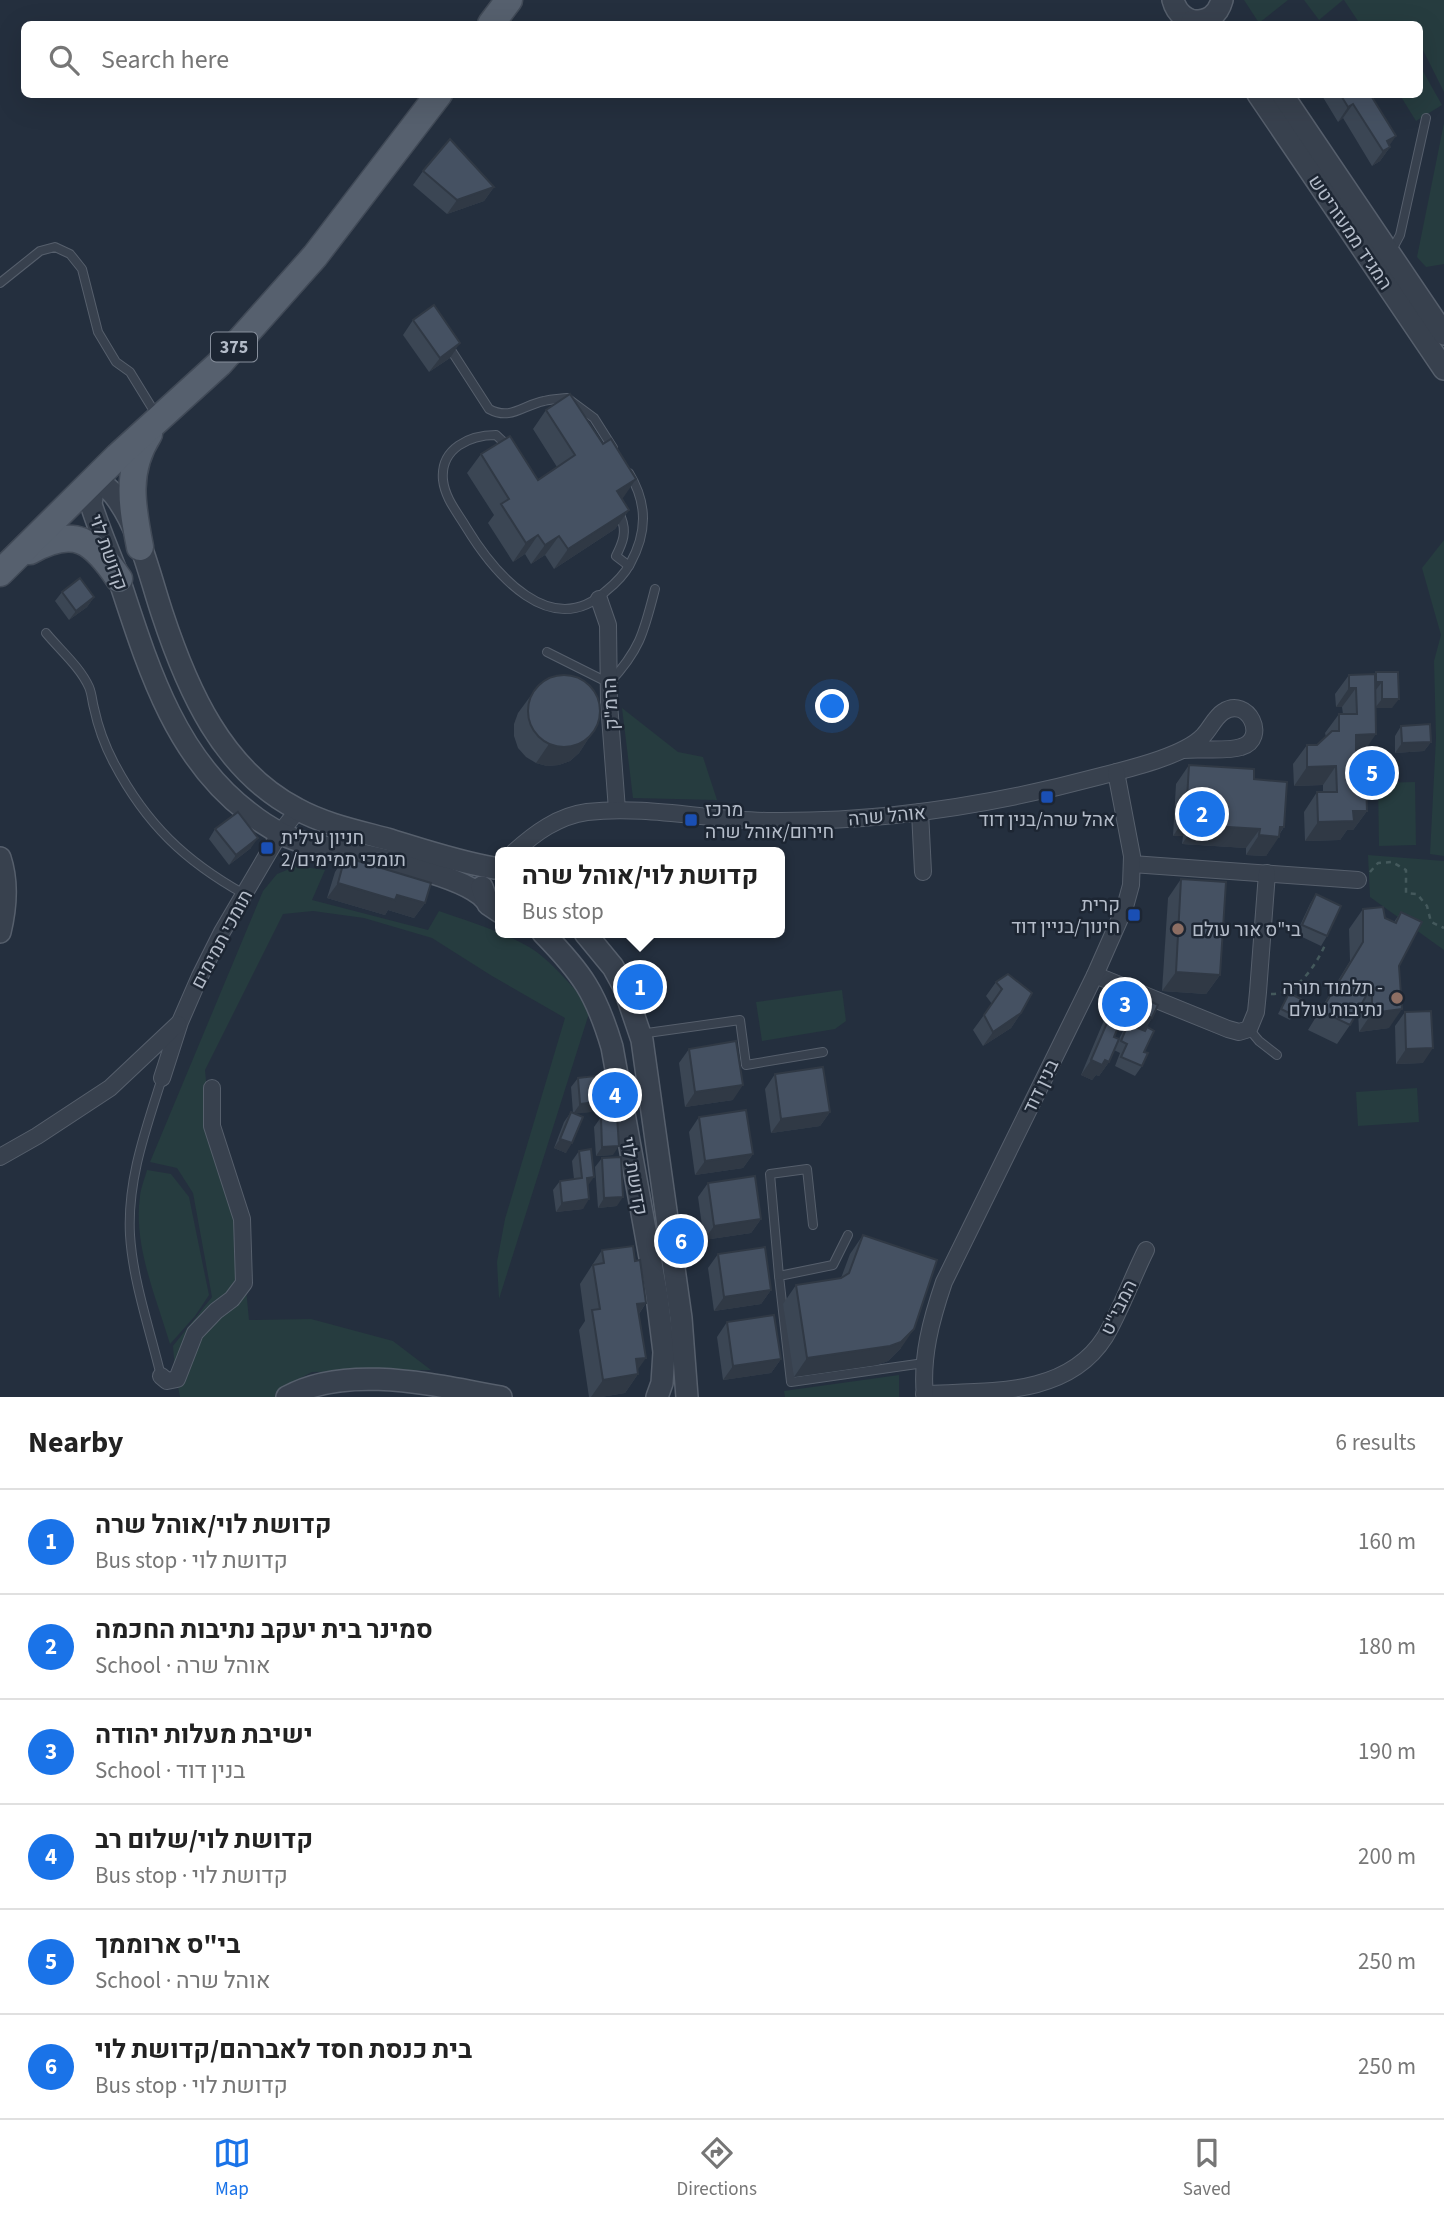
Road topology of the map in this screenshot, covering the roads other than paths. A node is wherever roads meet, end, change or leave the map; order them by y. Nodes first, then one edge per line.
1 (509, 0) edge
2 (1223, 0) edge
3 (1172, 2) edge
4 (493, 21) edge
5 (1190, 21) edge
6 (1204, 21) edge
7 (1232, 21) edge
8 (436, 98) edge
9 (1261, 98) edge
10 (1285, 98) edge
11 (1426, 118) dead end
12 (1390, 254) junction
13 (0, 283) edge
14 (1444, 334) edge
15 (445, 339) edge
16 (1444, 369) edge
17 (159, 418) junction
18 (518, 460) edge
19 (95, 478) junction
20 (621, 517) edge
21 (140, 547) junction
22 (8, 566) edge
23 (629, 566) junction
24 (119, 579) junction
25 (654, 589) dead end
26 (598, 599) junction
27 (46, 633) dead end
28 (547, 652) dead end
29 (609, 683) junction
30 (1183, 750) dead end
31 (1116, 772) junction
32 (298, 810) junction
33 (617, 810) junction
34 (920, 813) junction
35 (546, 828) junction
36 (280, 833) junction
37 (521, 847) edge
38 (535, 847) edge
39 (0, 858) edge
40 (1132, 864) junction
41 (495, 867) edge
42 (495, 869) edge
43 (923, 872) dead end
44 (1267, 873) junction
45 (1358, 880) road end
46 (244, 894) junction
47 (492, 906) edge
48 (0, 932) edge
49 (548, 938) edge
50 (589, 938) edge
51 (1095, 975) junction
52 (180, 1022) junction
53 (1249, 1030) junction
54 (640, 1034) junction
55 (823, 1052) dead end
56 (1277, 1055) dead end
57 (162, 1078) joint
58 (212, 1088) dead end
59 (0, 1157) edge
60 (813, 1225) dead end
61 (848, 1235) dead end
62 (1146, 1250) dead end
63 (779, 1276) junction
64 (924, 1363) junction
65 (161, 1376) joint
66 (924, 1396) edge
67 (287, 1397) edge
68 (501, 1397) edge
69 (659, 1397) edge
70 (677, 1397) edge
71 (687, 1397) edge

1 - 4 main road
2 - 6 street
2 - 7 street
3 - 5 street
8 - 17 main road, 375
9 - 16 street, המגיד ממעזריטש
10 - 12 street, המגיד ממעזריטש
11 - 12 lane
12 - 14 street, המגיד ממעזריטש
13 - 17 lane
15 - 23 lane
17 - 19 main road, 375
17 - 21 main road
18 - 26 lane
19 - 21 street, קדושת לוי
19 - 22 main road, 375
19 - 24 street, קדושת לוי
20 - 23 lane
21 - 32 street, קדושת לוי
22 - 24 main road
23 - 26 lane
24 - 36 street, קדושת לוי
25 - 29 lane
26 - 29 street, הרמ"ק
27 - 46 lane
28 - 29 lane
29 - 33 street, הרמ"ק
30 - 31 street, אוהל שרה
31 - 34 street, אוהל שרה
31 - 40 street, בנין דוד
32 - 36 street, תומכי תמימים
32 - 41 street, קדושת לוי
33 - 34 street, אוהל שרה
33 - 35 street, אוהל שרה
34 - 43 street
35 - 37 street, אוהל שרה
35 - 38 street
36 - 46 street, תומכי תמימים
36 - 47 street, קדושת לוי
39 - 48 street
40 - 44 street
40 - 51 street, בנין דוד
42 - 47 street
44 - 45 street
44 - 53 street
46 - 52 street, תומכי תמימים
49 - 69 street, קדושת לוי
50 - 54 street, קדושת לוי
51 - 53 street
51 - 64 street, בנין דוד
52 - 57 street, תומכי תמימים
52 - 59 street
53 - 56 lane
54 - 55 lane
54 - 71 street, קדושת לוי
57 - 65 lane
58 - 65 street
60 - 63 lane
61 - 63 lane
62 - 66 street, המבי"ט
63 - 64 lane
64 - 66 street, בנין דוד
67 - 68 street
69 - 70 street

